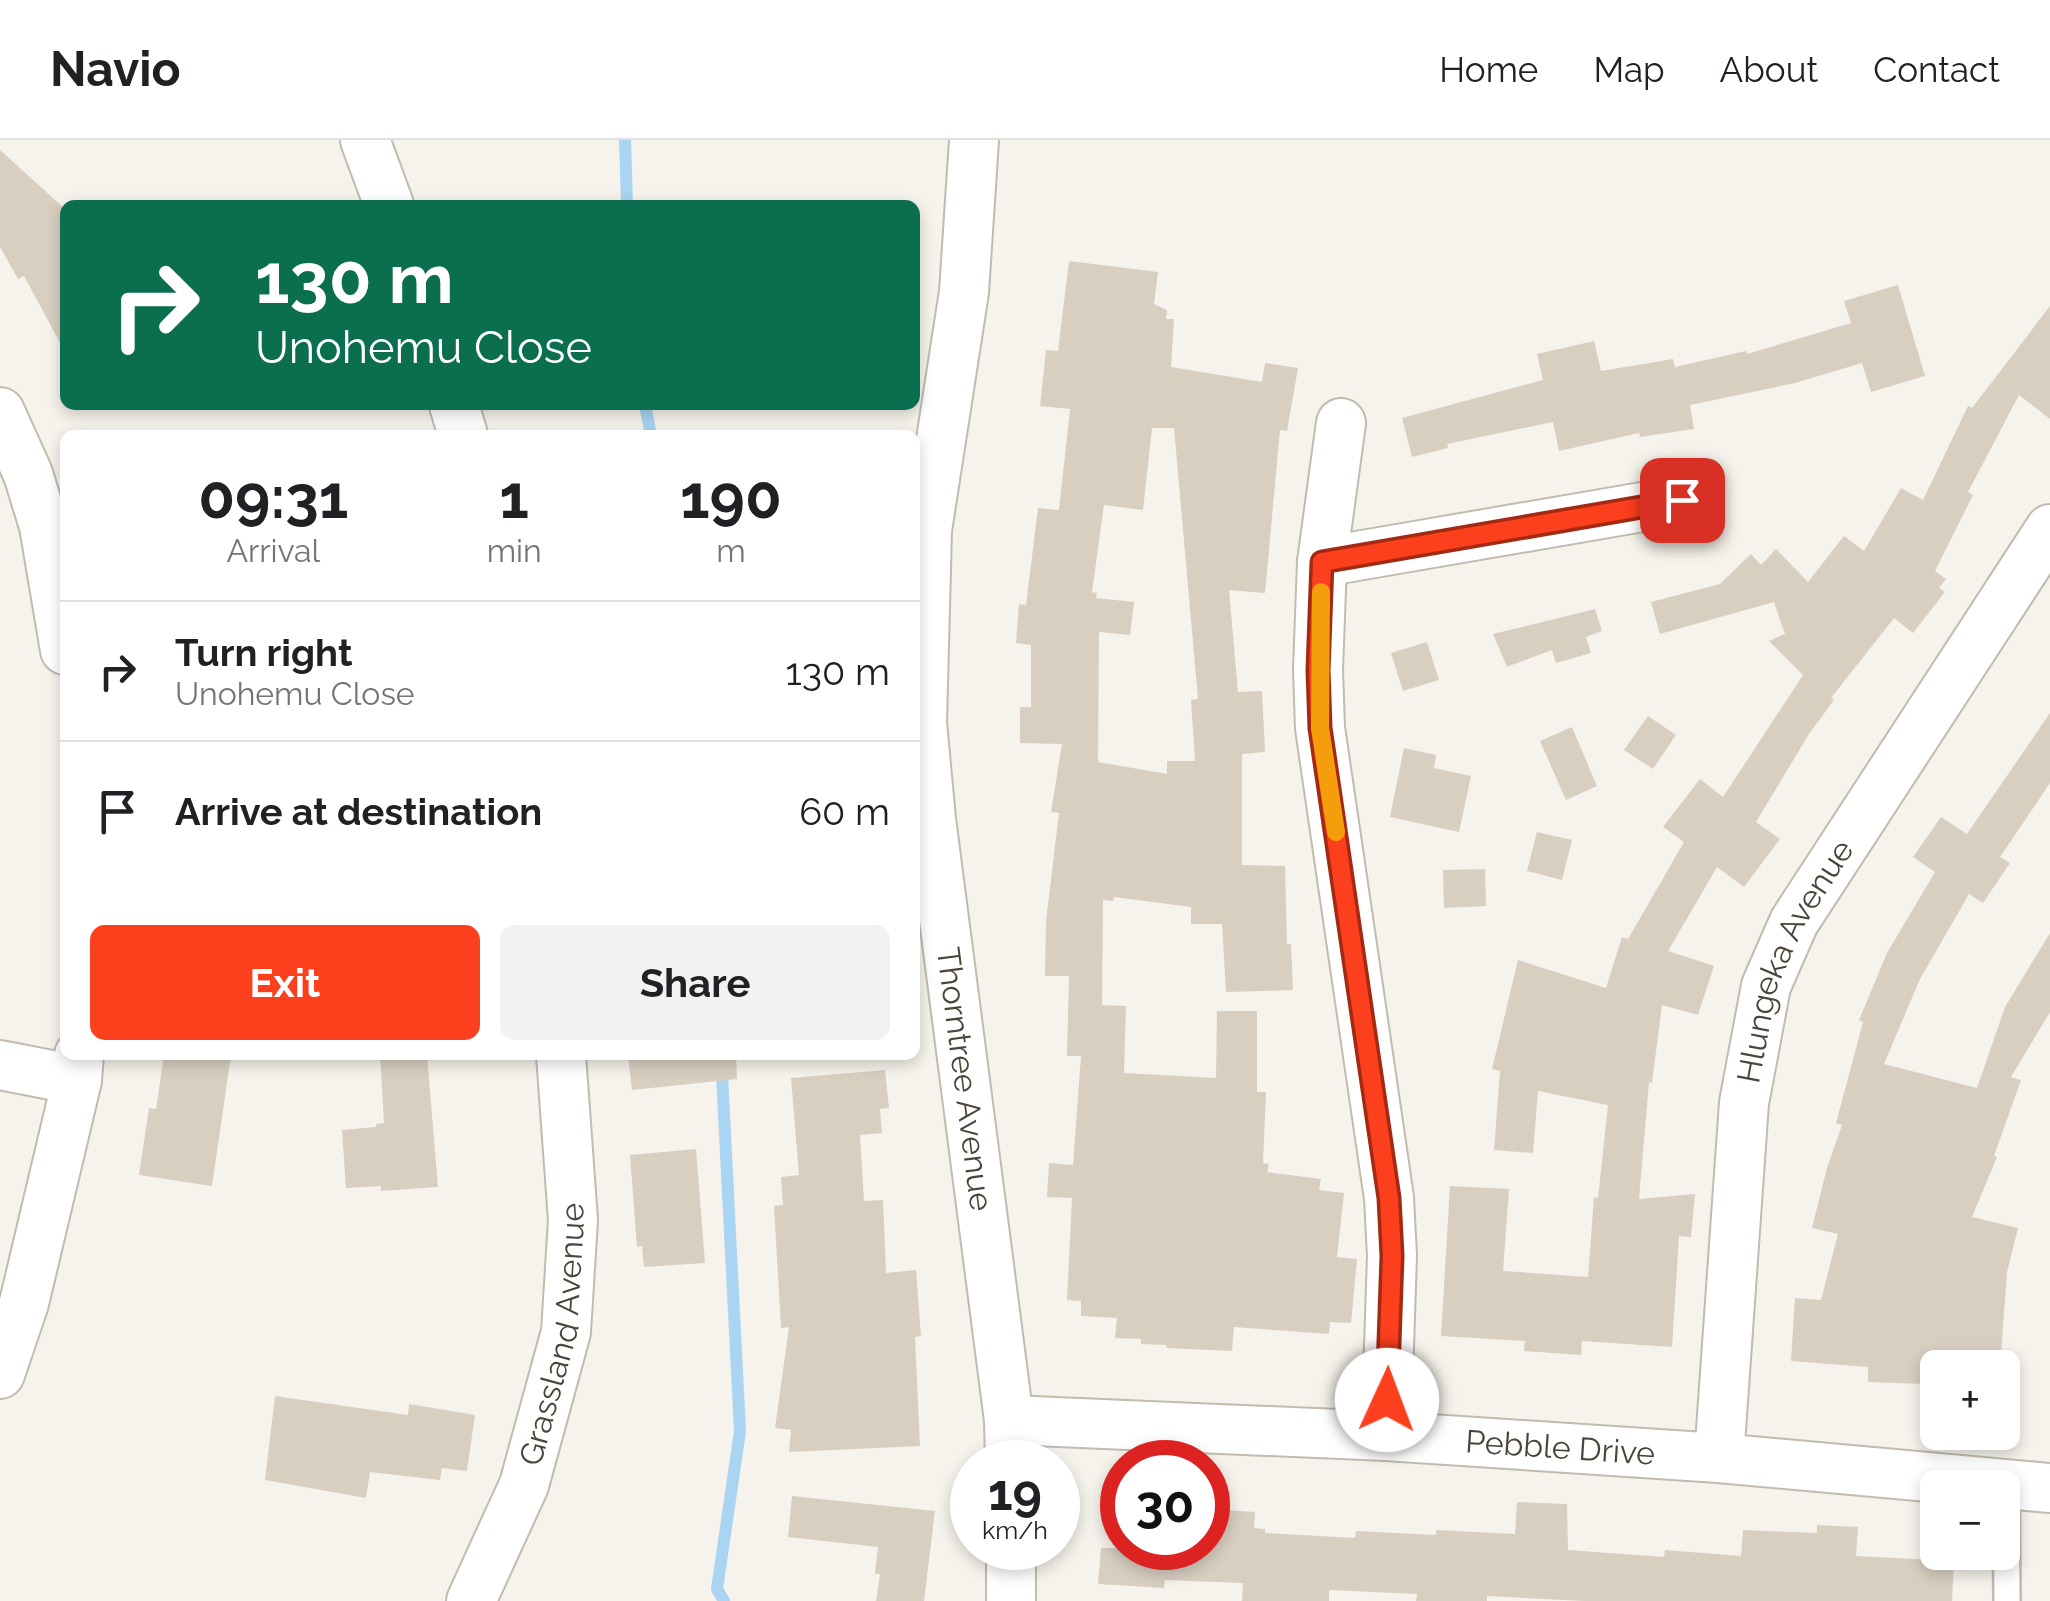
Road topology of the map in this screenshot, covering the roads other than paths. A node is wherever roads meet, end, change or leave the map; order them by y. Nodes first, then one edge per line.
1 (365, 140) edge
2 (974, 140) edge
3 (387, 200) edge
4 (0, 412) edge
5 (1341, 424) dead end
6 (1682, 500) dead end
7 (2050, 529) edge
8 (1322, 562) junction
9 (60, 620) edge
10 (562, 1060) edge
11 (0, 1066) edge
12 (78, 1068) edge
13 (0, 1374) edge
14 (1386, 1436) junction
15 (1009, 1440) edge
16 (1080, 1441) edge
17 (1720, 1458) junction
18 (2038, 1481) edge
19 (1012, 1570) edge
20 (471, 1601) edge
21 (1011, 1601) edge
22 (2007, 1601) edge

1 - 3 street
2 - 15 street, Thorntree Avenue
4 - 9 street
5 - 8 street
6 - 8 street
7 - 17 street, Hlungeka Avenue
8 - 14 street
10 - 20 street, Grassland Avenue
11 - 12 street
12 - 13 street
14 - 16 street, Pebble Drive
14 - 17 street, Pebble Drive
17 - 18 street, Pebble Drive
18 - 22 lane
19 - 21 street

